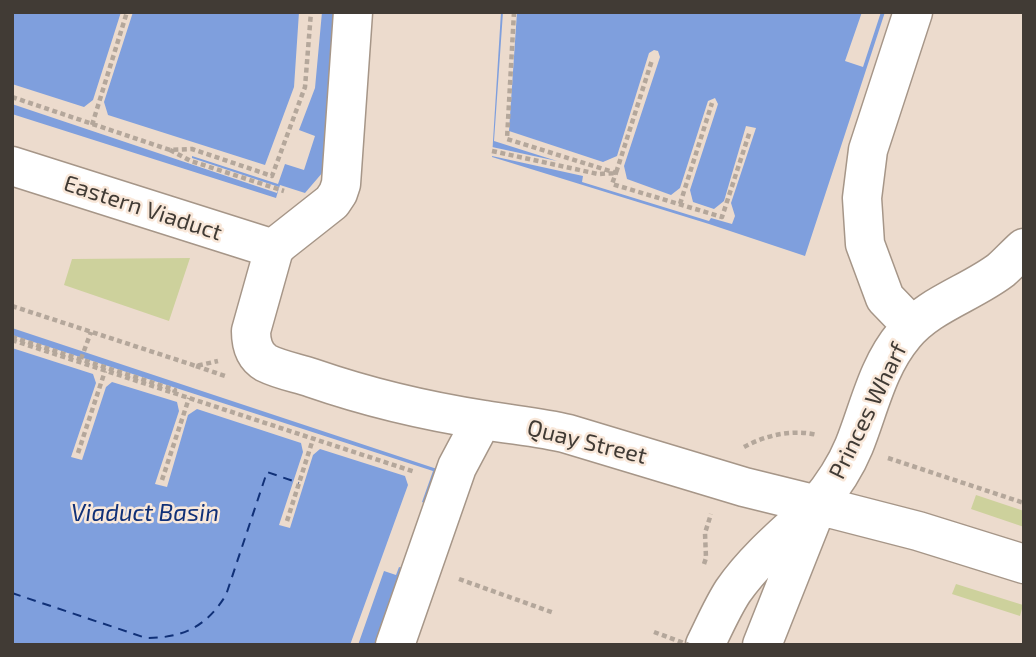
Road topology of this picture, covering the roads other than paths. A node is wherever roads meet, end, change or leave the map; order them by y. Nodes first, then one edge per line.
1 (353, 12) edge
2 (913, 12) edge
3 (12, 166) edge
4 (1024, 248) edge
5 (274, 249) junction
6 (912, 326) junction
7 (482, 420) junction
8 (817, 505) junction
9 (1024, 564) edge
10 (395, 645) edge
11 (705, 645) edge
12 (762, 645) edge

1 - 5 street
2 - 6 street
3 - 5 street, Eastern Viaduct
4 - 6 street, Princes Wharf
5 - 7 street, Quay Street
6 - 8 street, Princes Wharf
7 - 8 street, Quay Street
7 - 10 street
8 - 9 street, Quay Street
8 - 11 street
8 - 12 street

